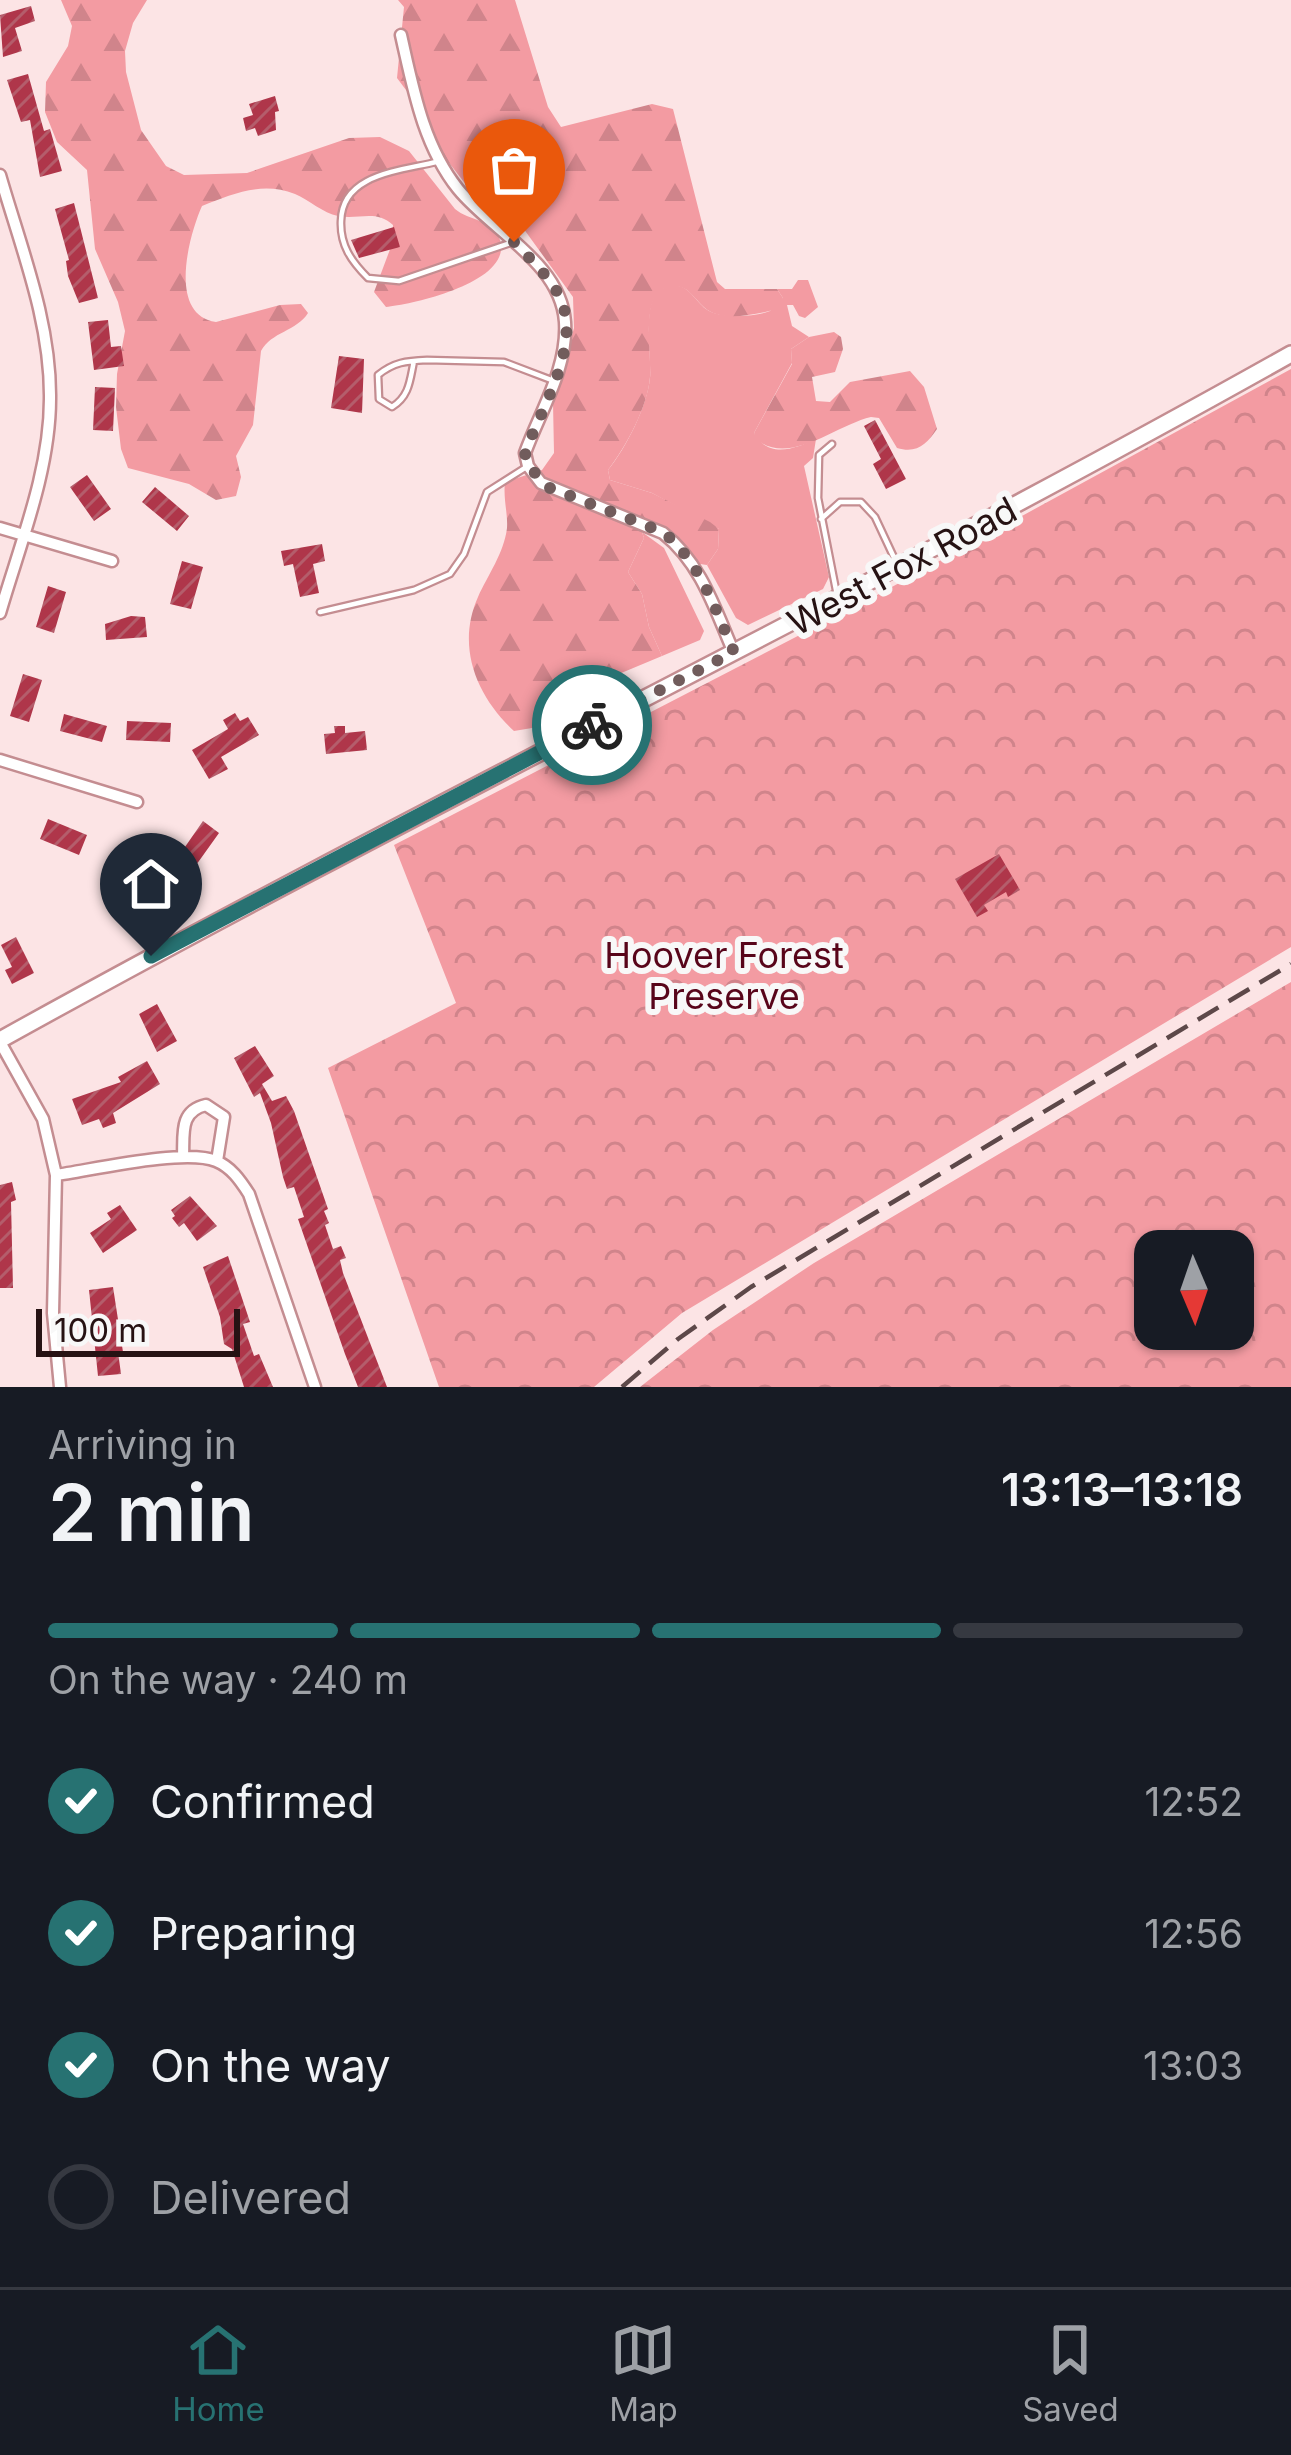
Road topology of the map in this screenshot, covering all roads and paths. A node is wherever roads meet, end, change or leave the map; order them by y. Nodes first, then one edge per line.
1 (401, 34) dead end
2 (440, 161) junction
3 (0, 178) edge
4 (514, 242) junction
5 (1291, 354) edge
6 (414, 361) junction
7 (554, 381) junction
8 (832, 444) dead end
9 (528, 466) junction
10 (821, 519) junction
11 (0, 528) edge
12 (22, 535) junction
13 (112, 561) dead end
14 (899, 570) junction
15 (838, 601) junction
16 (320, 612) dead end
17 (0, 613) edge
18 (734, 652) junction
19 (0, 760) edge
20 (137, 802) dead end
21 (0, 1041) edge
22 (183, 1157) junction
23 (217, 1161) junction
24 (56, 1175) junction
25 (60, 1387) edge
26 (315, 1387) edge

1 - 2 street
2 - 4 street
2 - 4 lane
3 - 12 street
4 - 7 street
5 - 14 street, West Fox Road
6 - 6 lane
6 - 7 lane
7 - 9 street
8 - 10 lane
9 - 16 lane
9 - 18 street
10 - 14 lane
10 - 15 lane
11 - 12 street
12 - 13 street
12 - 17 street
14 - 15 street, West Fox Road
15 - 18 street, West Fox Road
18 - 21 street, West Fox Road
19 - 20 street
21 - 24 street
22 - 23 street
22 - 23 street
22 - 24 street
23 - 26 street
24 - 25 street

